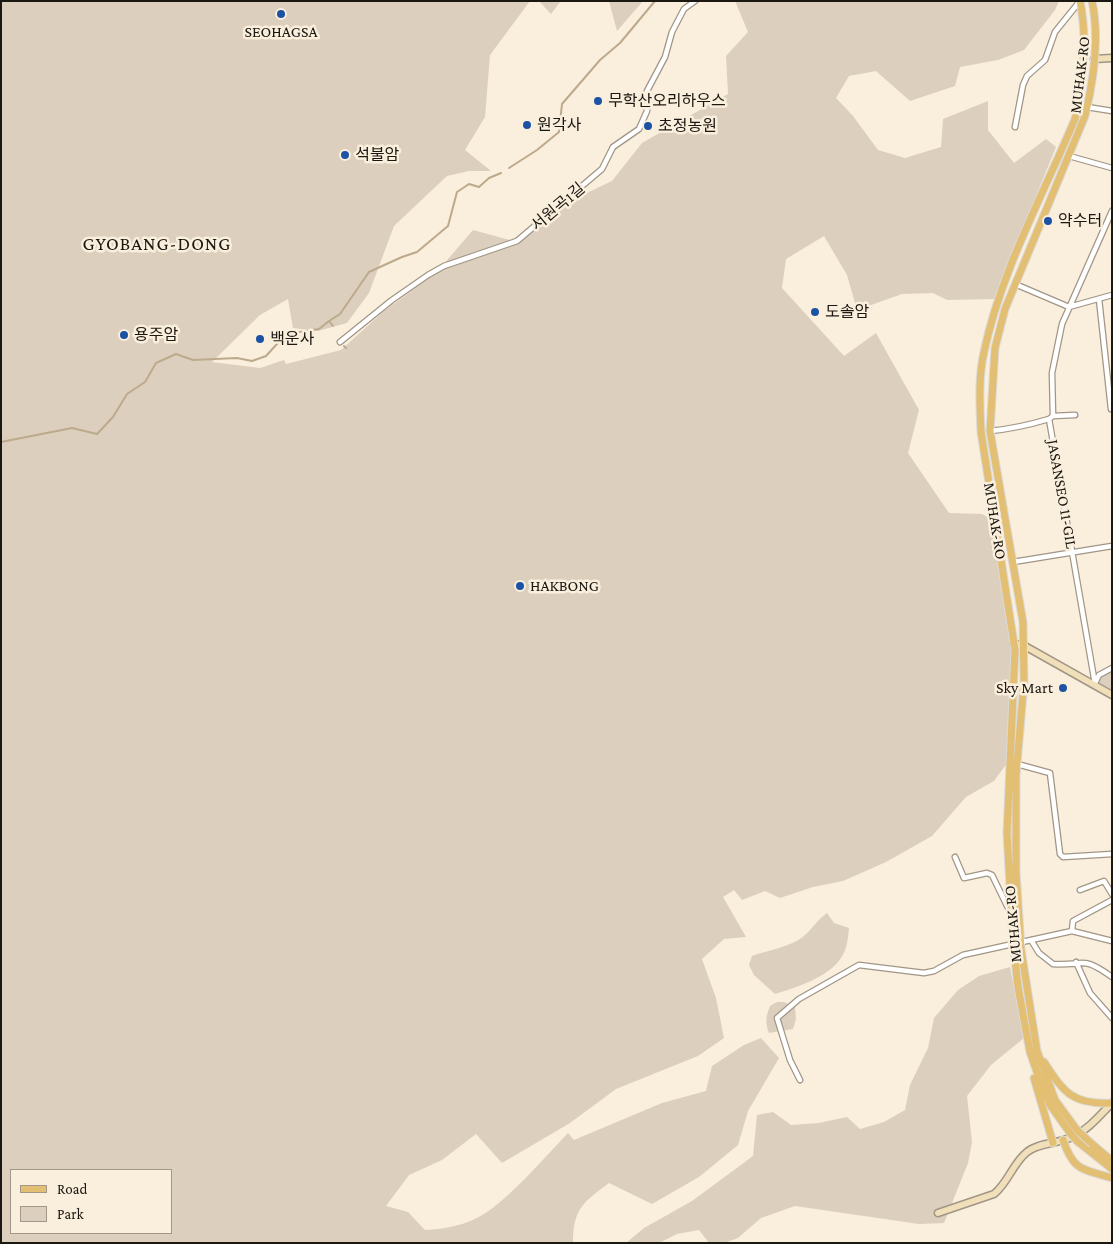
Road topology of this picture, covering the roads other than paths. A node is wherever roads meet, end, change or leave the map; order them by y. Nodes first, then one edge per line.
1 (695, 1) edge
2 (1080, 1) edge
3 (1092, 1) edge
4 (1112, 58) edge
5 (1094, 59) junction
6 (1087, 107) junction
7 (1112, 111) edge
8 (1015, 128) dead end
9 (1069, 156) junction
10 (1112, 168) edge
11 (1112, 211) edge
12 (1015, 284) junction
13 (1112, 295) edge
14 (1099, 299) junction
15 (1069, 307) junction
16 (340, 342) dead end
17 (1110, 364) edge
18 (1111, 409) edge
19 (1075, 415) dead end
20 (1051, 418) junction
21 (990, 431) junction
22 (1112, 546) edge
23 (1072, 553) junction
24 (1013, 562) junction
25 (1014, 644) junction
26 (1023, 645) junction
27 (1112, 668) edge
28 (1095, 684) junction
29 (1112, 695) edge
30 (1017, 764) junction
31 (1112, 854) edge
32 (955, 857) dead end
33 (1080, 890) dead end
34 (1112, 894) edge
35 (1112, 900) edge
36 (1011, 914) junction
37 (1072, 931) junction
38 (1031, 940) junction
39 (1112, 940) edge
40 (1017, 942) junction
41 (1076, 962) junction
42 (1112, 977) edge
43 (1112, 1018) edge
44 (1034, 1054) junction
45 (800, 1080) dead end
46 (1112, 1103) edge
47 (1075, 1135) junction
48 (1063, 1140) junction
49 (1053, 1144) junction
50 (1112, 1161) edge
51 (1112, 1169) edge
52 (1112, 1178) edge
53 (938, 1213) dead end

1 - 16 street, 서원곡1길
2 - 8 street
2 - 25 main road, MUHAK-RO
3 - 5 main road, MUHAK-RO
4 - 5 main road
5 - 6 main road, MUHAK-RO
6 - 7 street
6 - 9 main road, MUHAK-RO
9 - 10 street
9 - 12 main road, MUHAK-RO
11 - 15 street, JASANSEO 11-GIL
12 - 15 street
12 - 21 main road, MUHAK-RO
13 - 14 street
14 - 15 street
14 - 17 street
15 - 20 street, JASANSEO 11-GIL
17 - 18 street
19 - 20 street
20 - 21 street
20 - 23 street, JASANSEO 11-GIL
21 - 24 main road, MUHAK-RO
22 - 23 street
23 - 24 street
23 - 28 street, JASANSEO 11-GIL
24 - 26 main road, MUHAK-RO
25 - 26 main road
25 - 36 main road, MUHAK-RO
26 - 28 main road
26 - 30 main road, MUHAK-RO
27 - 28 street
28 - 29 main road
30 - 31 street
30 - 40 main road, MUHAK-RO
32 - 36 street
33 - 34 street
35 - 37 street
36 - 40 main road, MUHAK-RO
37 - 38 street
37 - 39 street
38 - 40 street
38 - 41 street
40 - 44 main road, MUHAK-RO
40 - 45 street
41 - 42 street
41 - 43 street
44 - 46 main road, MUHAK-RO
44 - 47 main road, MUHAK-RO
44 - 49 main road, MUHAK-RO
46 - 47 main road
47 - 48 main road
47 - 50 main road, bridge
47 - 51 main road, MUHAK-RO
48 - 49 main road
48 - 52 main road
49 - 53 main road

